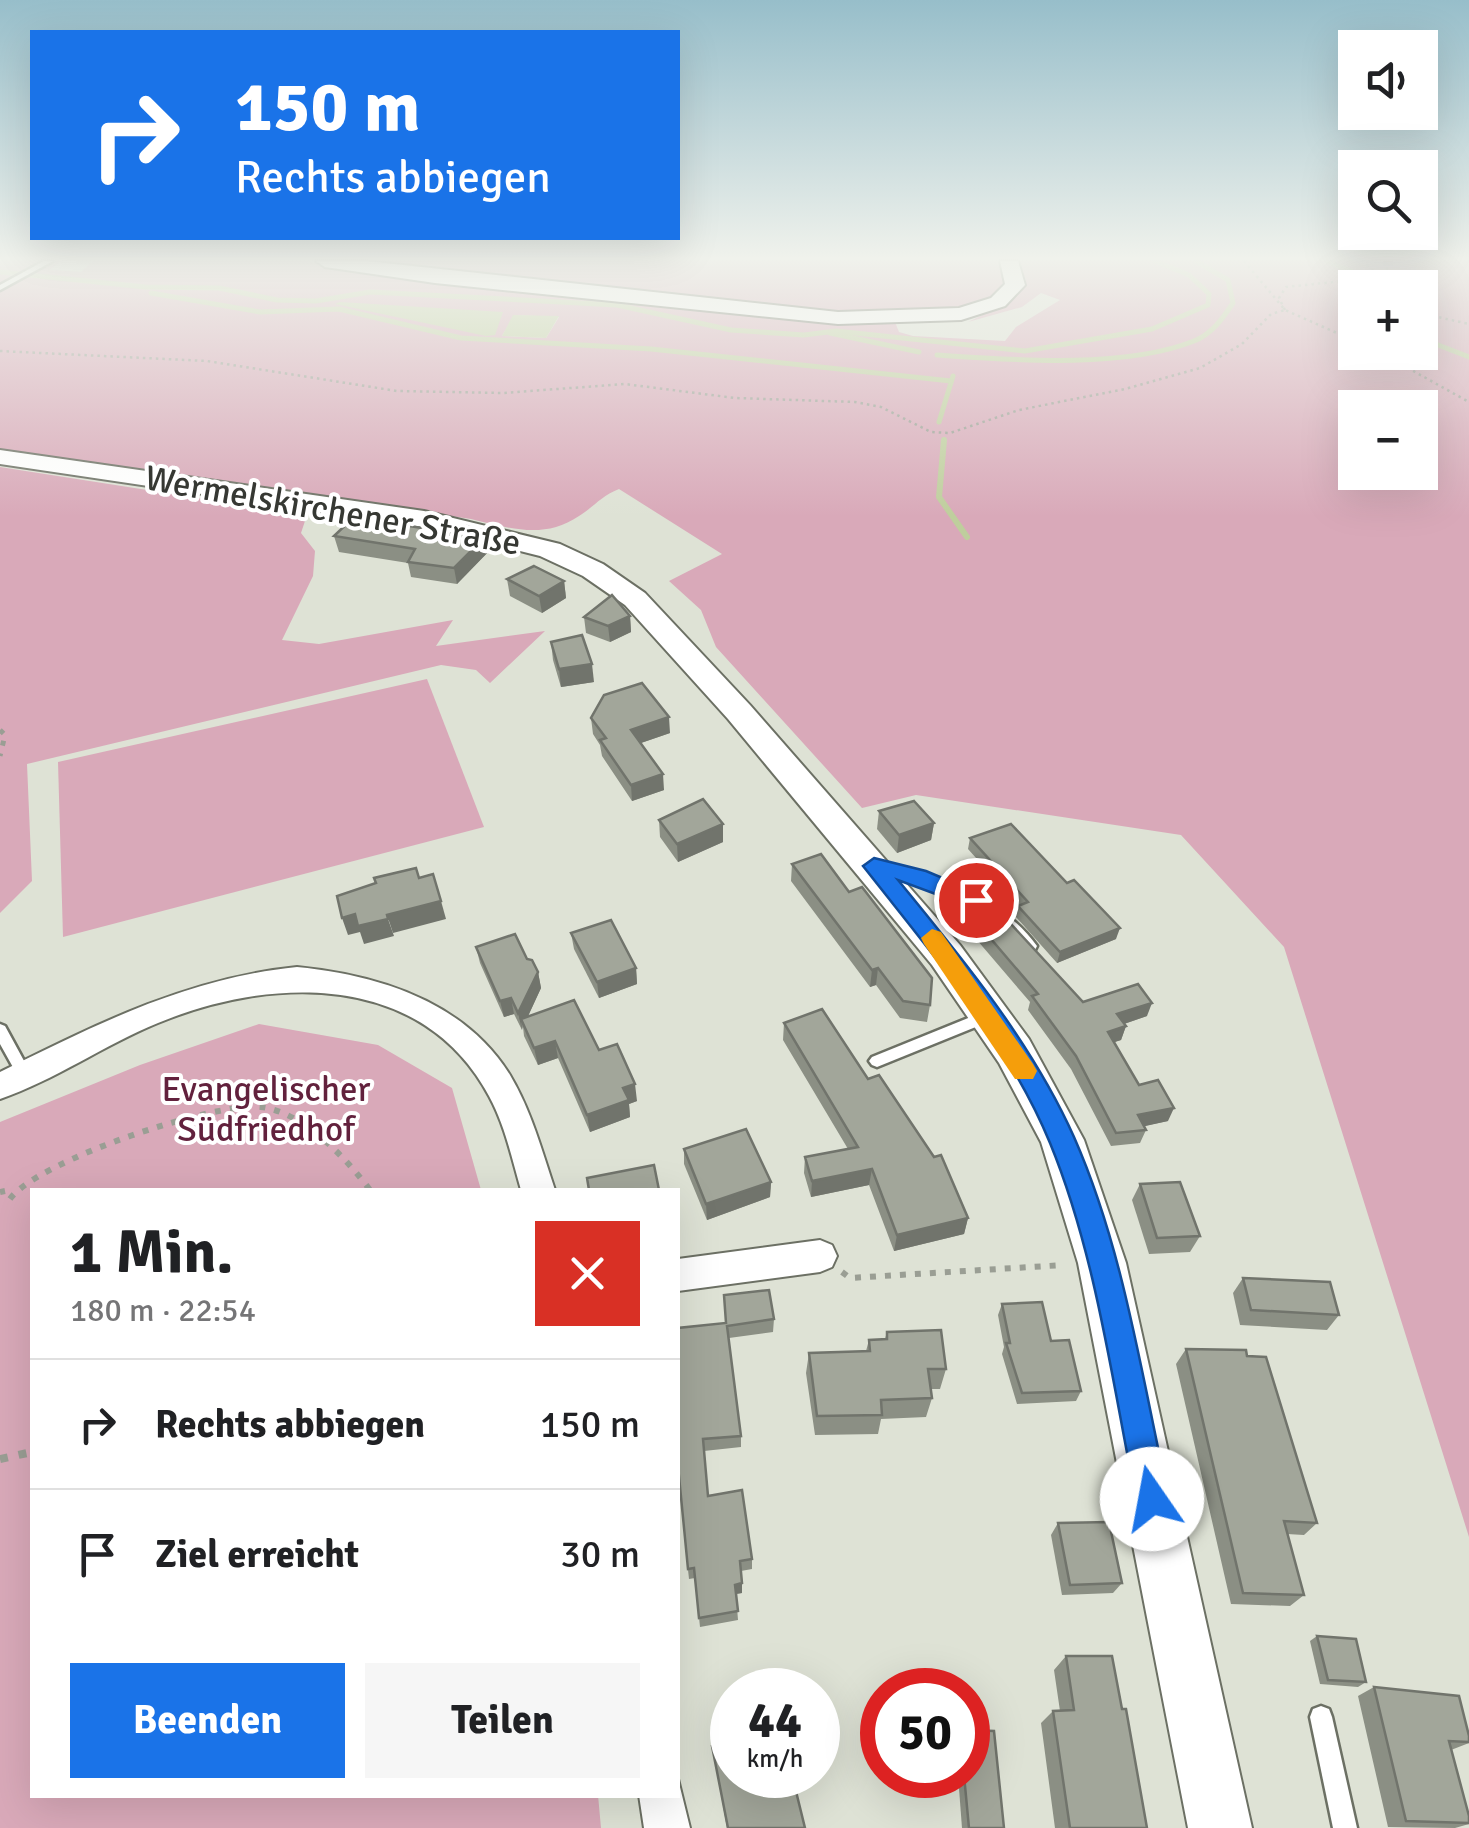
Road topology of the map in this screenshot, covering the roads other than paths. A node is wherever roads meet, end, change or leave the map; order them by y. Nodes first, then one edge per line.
1 (0, 457) edge
2 (874, 866) junction
3 (1046, 965) edge
4 (988, 1016) junction
5 (0, 1030) edge
6 (876, 1061) dead end
7 (12, 1080) edge
8 (537, 1188) edge
9 (820, 1256) dead end
10 (680, 1275) edge
11 (1321, 1717) dead end
12 (662, 1798) edge
13 (667, 1828) edge
14 (1220, 1828) edge
15 (1345, 1828) edge

1 - 2 main road, Wermelskirchener Straße
2 - 3 lane
2 - 4 main road, Wermelskirchener Straße
4 - 6 lane
4 - 14 main road, Wermelskirchener Straße
5 - 7 lane
7 - 8 street
9 - 10 street
11 - 15 lane
12 - 13 street

